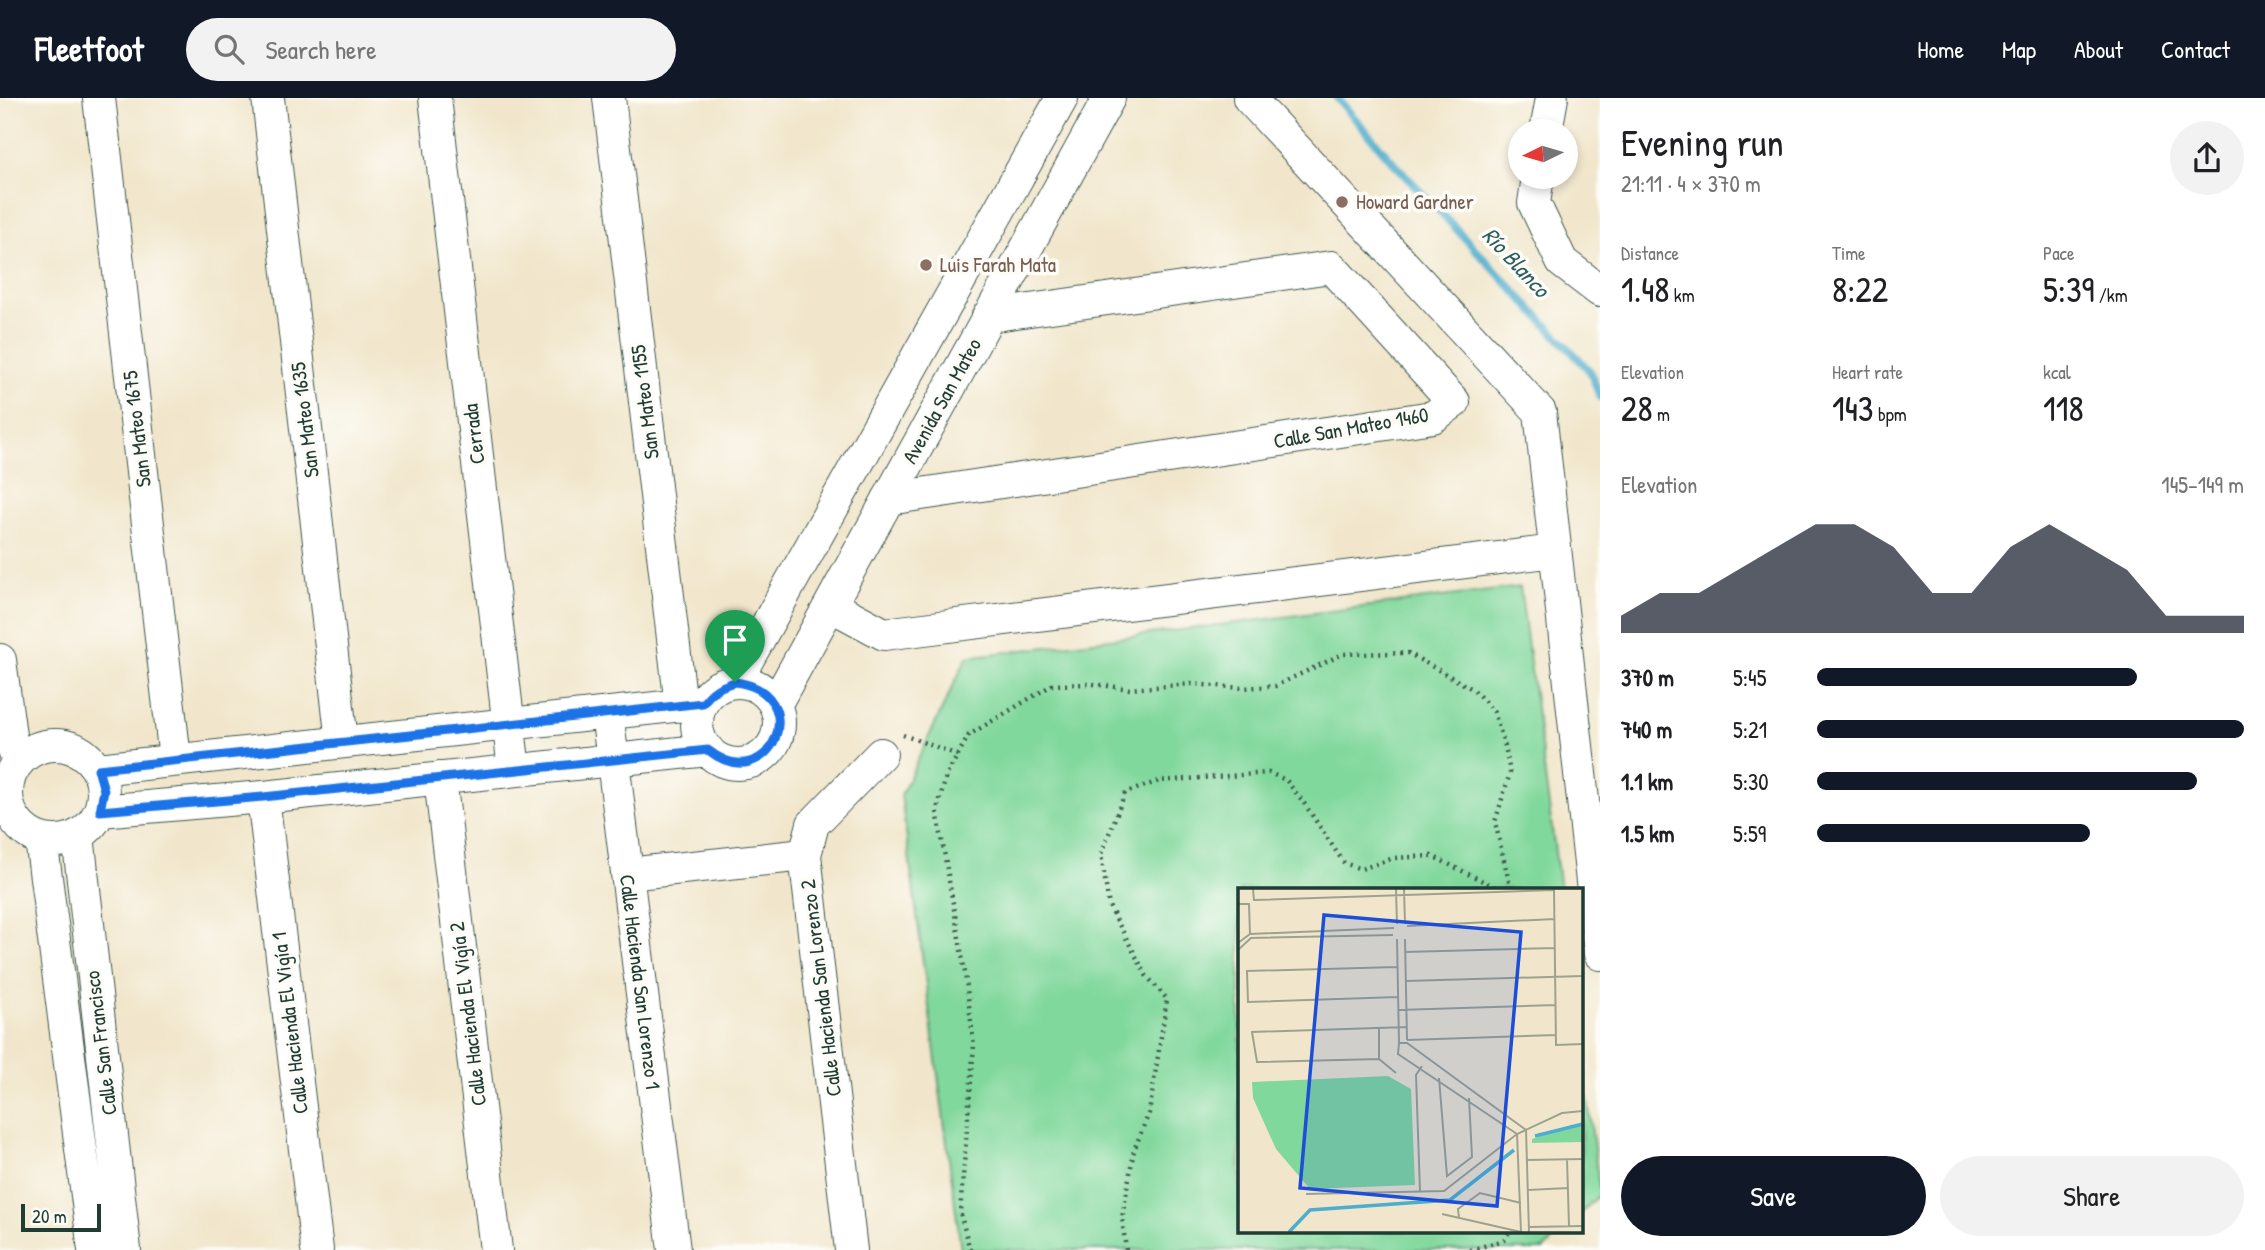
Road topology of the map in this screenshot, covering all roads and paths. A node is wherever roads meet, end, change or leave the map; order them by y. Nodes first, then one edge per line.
1 (99, 98) edge
2 (268, 98) edge
3 (435, 98) edge
4 (609, 98) edge
5 (1062, 98) edge
6 (1109, 98) edge
7 (1250, 98) edge
8 (1552, 98) edge
9 (1548, 119) edge
10 (1536, 189) edge
11 (1600, 291) edge
12 (988, 316) junction
13 (888, 499) junction
14 (1555, 551) junction
15 (830, 605) junction
16 (0, 660) edge
17 (735, 682) junction
18 (692, 704) junction
19 (775, 705) junction
20 (607, 713) junction
21 (509, 724) junction
22 (334, 742) junction
23 (708, 750) junction
24 (881, 754) joint
25 (958, 755) junction
26 (175, 759) junction
27 (613, 760) junction
28 (10, 769) edge
29 (98, 769) junction
30 (514, 770) junction
31 (440, 778) junction
32 (329, 790) junction
33 (263, 797) junction
34 (100, 811) junction
35 (19, 828) edge
36 (78, 836) junction
37 (805, 855) junction
38 (627, 873) junction
39 (1497, 888) edge
40 (1511, 888) edge
41 (1600, 954) edge
42 (1509, 1232) edge
43 (94, 1250) edge
44 (125, 1250) edge
45 (317, 1250) edge
46 (496, 1250) edge
47 (674, 1250) edge
48 (851, 1250) edge
49 (970, 1250) edge
50 (1126, 1250) edge
51 (1470, 1250) edge

1 - 26 street, San Mateo 1675
2 - 22 street, San Mateo 1635
3 - 21 street, Cerrada
4 - 18 street, San Mateo 1155
5 - 17 street, Avenida San Mateo
6 - 12 street, Avenida San Mateo
7 - 14 street
8 - 9 street
10 - 11 street
12 - 13 street, Avenida San Mateo
12 - 13 street, Calle San Mateo 1460
13 - 15 street, Avenida San Mateo
14 - 15 street
14 - 41 street
15 - 19 street, Avenida San Mateo
16 - 28 street
17 - 18 street
17 - 19 street
18 - 20 street
18 - 23 street
19 - 23 street
20 - 21 street
20 - 27 street, Calle Hacienda San Lorenzo 1
21 - 22 street
21 - 30 street, Cerrada
22 - 26 street
22 - 32 street, San Mateo 1635
23 - 27 street
24 - 25 path
24 - 37 street, Calle Hacienda San Lorenzo 2
25 - 40 path
25 - 49 path
26 - 29 street
27 - 30 street
27 - 38 street, Calle Hacienda San Lorenzo 1
28 - 29 street
28 - 35 street
29 - 34 street
30 - 31 street
31 - 32 street
31 - 46 street, Calle Hacienda El Vigía 2
32 - 33 street
33 - 34 street
33 - 45 street, Calle Hacienda El Vigía 1
34 - 36 street
35 - 36 street
35 - 43 street, Calle San Francisco
36 - 44 street, Calle San Francisco
37 - 38 street
37 - 48 street, Calle Hacienda San Lorenzo 2
38 - 47 street, Calle Hacienda San Lorenzo 1
39 - 50 path
42 - 51 path

